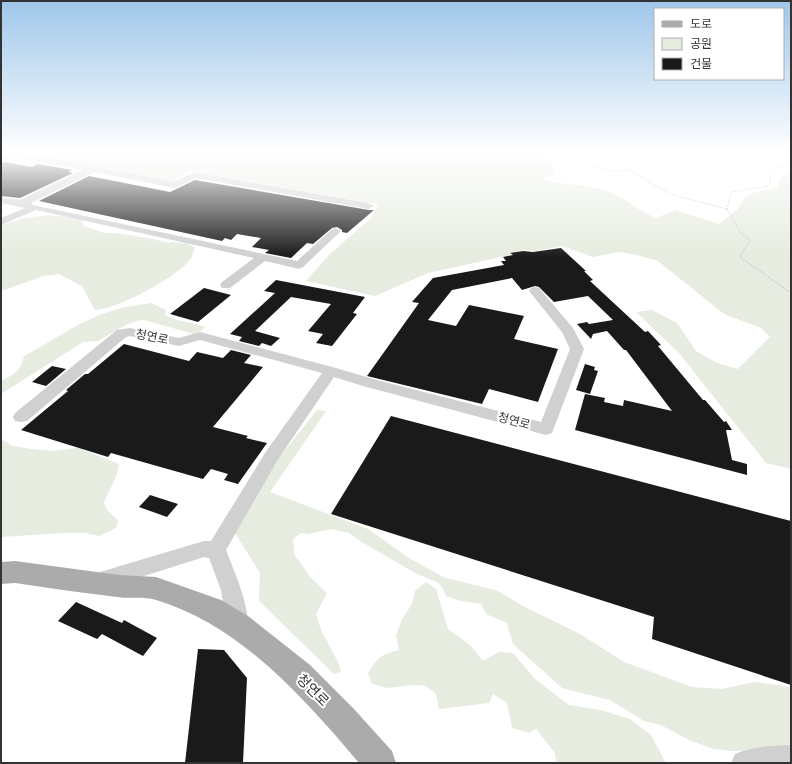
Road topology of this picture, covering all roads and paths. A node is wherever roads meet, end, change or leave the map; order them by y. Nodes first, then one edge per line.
1 (57, 187) edge
2 (258, 187) edge
3 (656, 187) edge
4 (766, 187) edge
5 (303, 195) junction
6 (1, 200) edge
7 (294, 201) dead end
8 (20, 204) junction
9 (369, 206) dead end
10 (35, 207) junction
11 (727, 209) junction
12 (52, 211) junction
13 (12, 217) junction
14 (1, 222) edge
15 (336, 231) dead end
16 (263, 257) junction
17 (226, 285) dead end
18 (535, 292) dead end
19 (791, 293) edge
20 (331, 371) junction
21 (20, 417) dead end
22 (216, 550) junction
23 (1, 573) edge
24 (84, 582) junction
25 (1, 587) edge
26 (238, 626) junction
27 (791, 758) edge
28 (380, 763) edge
29 (744, 763) edge

1 - 8 street
2 - 5 street
3 - 11 path
4 - 11 path
5 - 7 street
5 - 9 street
6 - 8 street
8 - 10 street
10 - 12 street
10 - 13 street
11 - 19 path
12 - 13 street
12 - 16 street
13 - 14 street
15 - 16 street
16 - 17 street
18 - 20 street, 청연로
20 - 21 street, 청연로
20 - 22 street
22 - 24 street, 청연로
22 - 26 street
23 - 24 main road, 청연로
24 - 25 main road, 청연로
24 - 26 main road, 청연로
26 - 28 main road, 청연로
27 - 29 street

